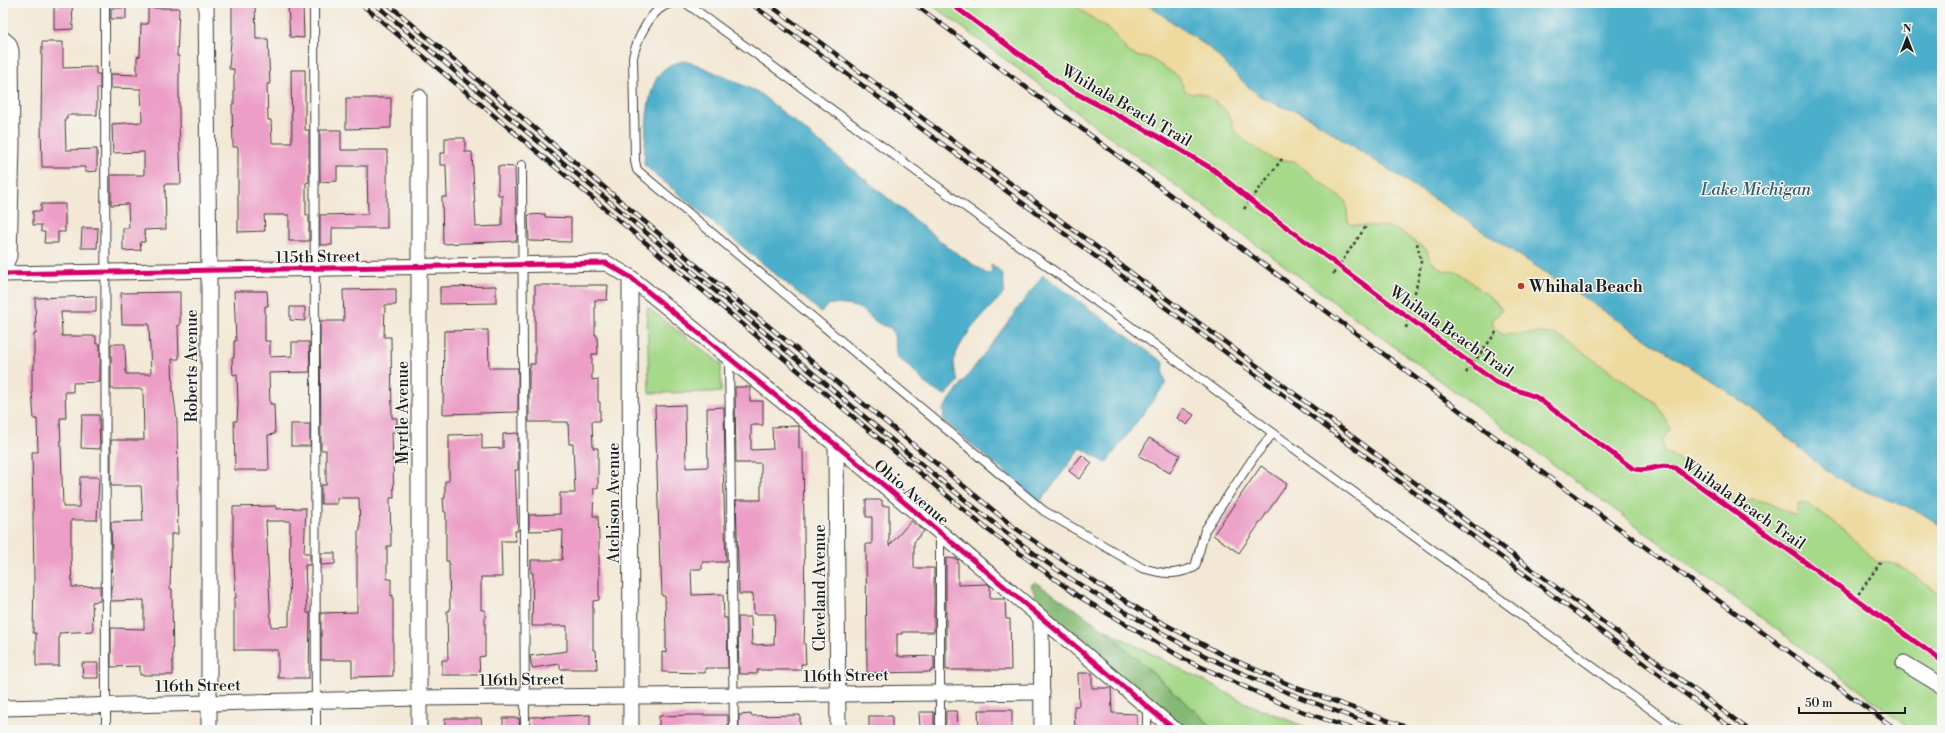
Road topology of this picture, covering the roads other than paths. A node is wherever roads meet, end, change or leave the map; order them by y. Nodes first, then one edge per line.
1 (105, 3) edge
2 (206, 3) edge
3 (314, 3) edge
4 (672, 3) edge
5 (686, 3) edge
6 (3, 39) edge
7 (419, 97) dead end
8 (7, 145) edge
9 (522, 165) dead end
10 (523, 265) junction
11 (420, 268) junction
12 (3, 270) edge
13 (315, 270) junction
14 (209, 271) junction
15 (105, 273) junction
16 (3, 274) edge
17 (630, 277) junction
18 (729, 358) junction
19 (1273, 433) junction
20 (836, 445) junction
21 (940, 531) junction
22 (1041, 618) junction
23 (1904, 663) dead end
24 (1942, 686) edge
25 (940, 692) junction
26 (1042, 692) junction
27 (734, 694) junction
28 (837, 694) junction
29 (631, 695) junction
30 (525, 697) junction
31 (419, 698) junction
32 (316, 701) junction
33 (209, 702) junction
34 (106, 705) junction
35 (1147, 706) junction
36 (3, 708) edge
37 (106, 730) edge
38 (209, 730) edge
39 (316, 730) edge
40 (419, 730) edge
41 (525, 730) edge
42 (631, 730) edge
43 (734, 730) edge
44 (838, 730) edge
45 (940, 730) edge
46 (1042, 730) edge
47 (1148, 730) edge
48 (1175, 730) edge
49 (1679, 730) edge

1 - 15 lane
2 - 14 street, Roberts Avenue
3 - 13 lane
4 - 19 lane
5 - 19 lane
6 - 8 street
7 - 11 street, Myrtle Avenue
8 - 12 street
9 - 10 lane
10 - 11 street, 115th Street
10 - 17 street, 115th Street
10 - 30 lane
11 - 13 street, 115th Street
11 - 31 street, Myrtle Avenue
13 - 14 street, 115th Street
13 - 32 lane
14 - 15 street, 115th Street
14 - 33 street, Roberts Avenue
15 - 16 street, 115th Street
15 - 34 lane
17 - 18 street, Ohio Avenue
17 - 29 street, Atchison Avenue
18 - 20 street, Ohio Avenue
18 - 27 lane
19 - 49 lane
20 - 21 street, Ohio Avenue
20 - 28 street, Cleveland Avenue
21 - 22 street, Ohio Avenue
21 - 25 lane
22 - 26 street
22 - 35 street, Ohio Avenue
23 - 24 street
25 - 26 street, 116th Street
25 - 28 street, 116th Street
25 - 45 lane
26 - 46 street
27 - 28 street, 116th Street
27 - 29 street, 116th Street
27 - 43 lane
28 - 44 street, Cleveland Avenue
29 - 30 street, 116th Street
29 - 42 street, Atchison Avenue
30 - 31 street, 116th Street
30 - 41 lane
31 - 32 street, 116th Street
31 - 40 street, Myrtle Avenue
32 - 33 street, 116th Street
32 - 39 lane
33 - 34 street, 116th Street
33 - 38 street, Roberts Avenue
34 - 36 street, 116th Street
34 - 37 lane
35 - 47 lane
35 - 48 street, Ohio Avenue

